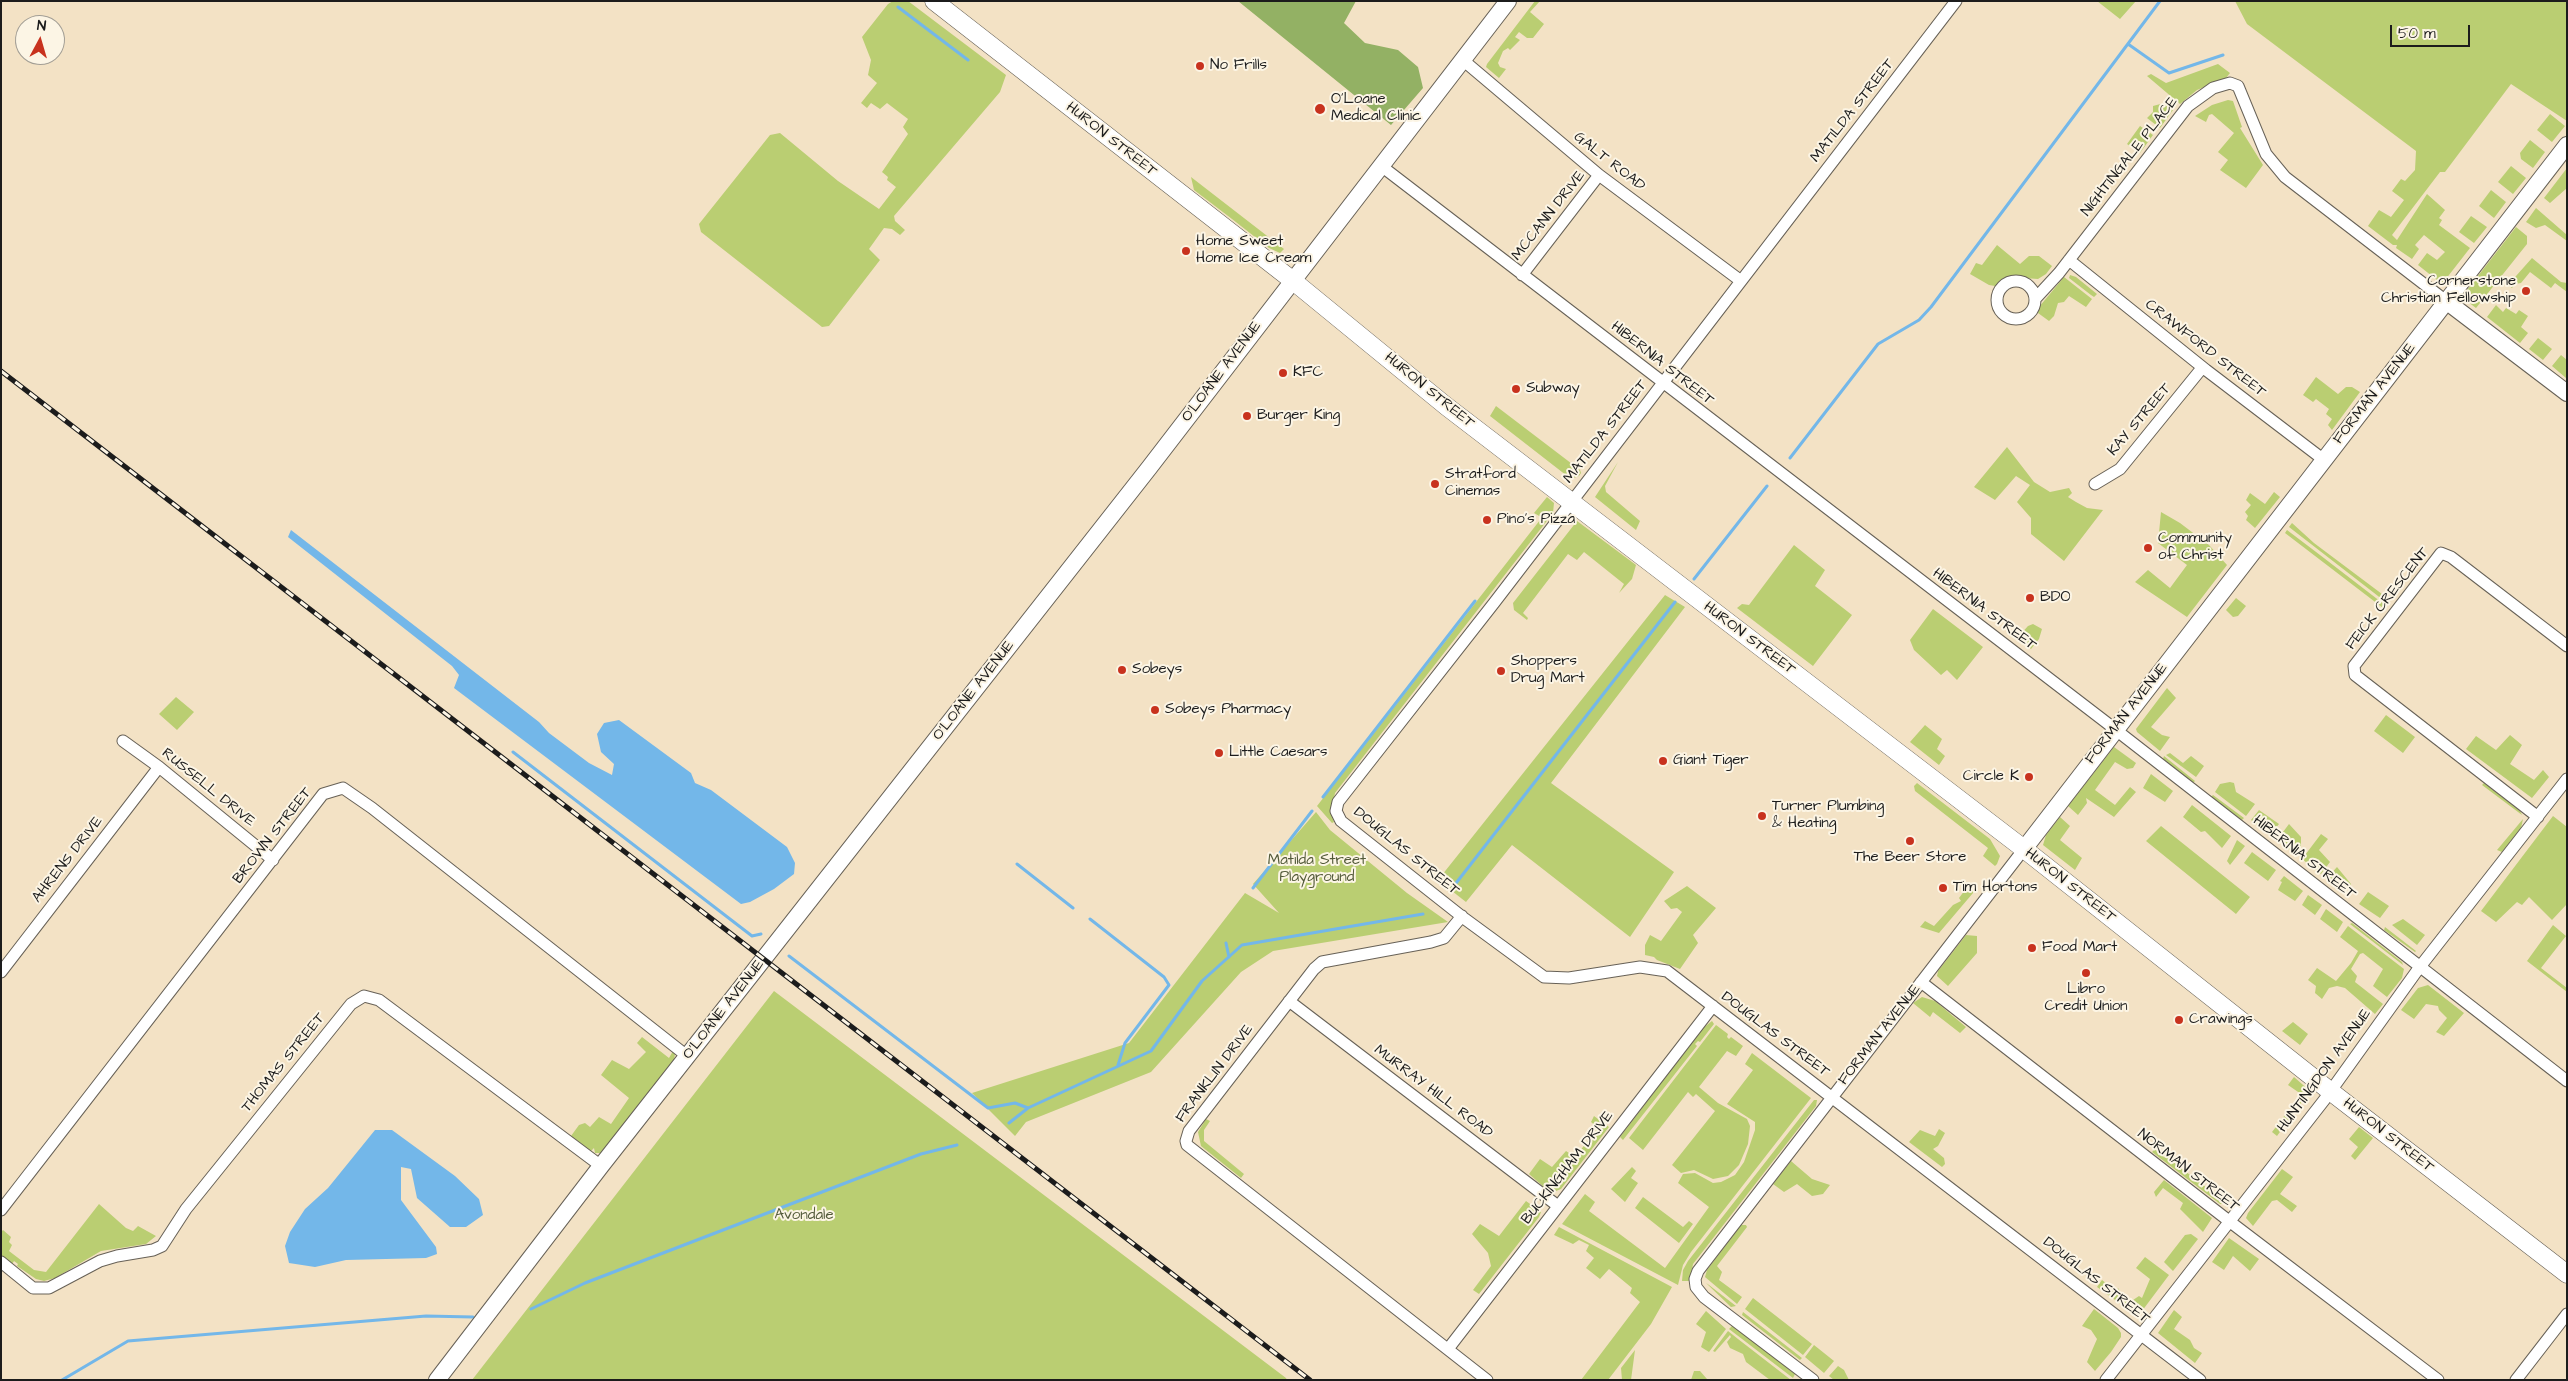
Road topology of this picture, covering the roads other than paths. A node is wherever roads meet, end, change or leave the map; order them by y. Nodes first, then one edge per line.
1 (934, 1) edge
2 (1508, 1) edge
3 (1956, 1) edge
4 (1464, 61) junction
5 (2567, 145) edge
6 (1380, 165) junction
7 (1599, 175) junction
8 (2069, 260) junction
9 (1522, 275) junction
10 (1292, 280) junction
11 (1741, 281) junction
12 (2035, 299) dead end
13 (2446, 301) junction
14 (2202, 368) junction
15 (1663, 383) junction
16 (2567, 393) edge
17 (2324, 460) junction
18 (2096, 484) dead end
19 (1571, 502) junction
20 (2567, 646) edge
21 (2115, 730) junction
22 (123, 740) dead end
23 (159, 767) junction
24 (2567, 779) edge
25 (1336, 811) joint
26 (2538, 816) junction
27 (2024, 849) junction
28 (273, 860) junction
29 (1462, 916) junction
30 (2419, 968) junction
31 (1, 972) edge
32 (1921, 982) junction
33 (1289, 1001) junction
34 (1713, 1006) junction
35 (687, 1056) junction
36 (2567, 1081) edge
37 (2330, 1091) junction
38 (1832, 1097) junction
39 (601, 1166) junction
40 (1558, 1206) junction
41 (1, 1210) edge
42 (2228, 1221) junction
43 (1, 1262) edge
44 (2567, 1274) edge
45 (2567, 1314) edge
46 (2141, 1335) junction
47 (1448, 1348) junction
48 (437, 1380) edge
49 (1487, 1380) edge
50 (1813, 1380) edge
51 (2106, 1380) edge
52 (2200, 1380) edge
53 (2438, 1380) edge
54 (2516, 1380) edge

1 - 10 main road, HURON STREET
2 - 4 street, O'LOANE AVENUE
3 - 11 street, MATILDA STREET
4 - 6 street, O'LOANE AVENUE
4 - 7 street, GALT ROAD
5 - 13 street, FORMAN AVENUE
6 - 9 street, HIBERNIA STREET
6 - 10 street, O'LOANE AVENUE
7 - 9 street, MCCANN DRIVE
7 - 11 street, GALT ROAD
8 - 12 street, NIGHTINGALE PLACE
8 - 13 street, NIGHTINGALE PLACE
8 - 14 street, CRAWFORD STREET
9 - 15 street, HIBERNIA STREET
10 - 19 main road, HURON STREET
10 - 35 street, O'LOANE AVENUE
11 - 15 street, MATILDA STREET
13 - 16 street
13 - 17 street, FORMAN AVENUE
14 - 17 street, CRAWFORD STREET
14 - 18 street, KAY STREET
15 - 19 street, MATILDA STREET
15 - 21 street, HIBERNIA STREET
17 - 21 street, FORMAN AVENUE
19 - 25 street, MATILDA STREET
19 - 27 main road, HURON STREET
20 - 26 street, FEICK CRESCENT
21 - 27 street, FORMAN AVENUE
21 - 30 street, HIBERNIA STREET
22 - 23 street, RUSSELL DRIVE
23 - 28 street, RUSSELL DRIVE
23 - 31 street, AHRENS DRIVE
24 - 26 street, HUNTINGDON AVENUE
25 - 29 street, DOUGLAS STREET
26 - 30 street, HUNTINGDON AVENUE
27 - 32 street, FORMAN AVENUE
27 - 37 main road, HURON STREET
28 - 35 street, BROWN STREET
28 - 41 street, BROWN STREET
29 - 33 street, FRANKLIN DRIVE
29 - 34 street, DOUGLAS STREET
30 - 36 street, HIBERNIA STREET
30 - 37 street, HUNTINGDON AVENUE
32 - 38 street, FORMAN AVENUE
32 - 42 street, NORMAN STREET
33 - 40 street, MURRAY HILL ROAD
33 - 47 street, FRANKLIN DRIVE
34 - 38 street, DOUGLAS STREET
34 - 40 street, BUCKINGHAM DRIVE
35 - 39 street, O'LOANE AVENUE
37 - 42 street, HUNTINGDON AVENUE
37 - 44 main road, HURON STREET
38 - 46 street, DOUGLAS STREET
38 - 50 street, FORMAN AVENUE
39 - 43 street, THOMAS STREET
39 - 48 street, O'LOANE AVENUE
40 - 47 street, BUCKINGHAM DRIVE
42 - 46 street, HUNTINGDON AVENUE
42 - 53 street, NORMAN STREET
45 - 54 street
46 - 51 street, HUNTINGDON AVENUE
46 - 52 street, DOUGLAS STREET
47 - 49 street, FRANKLIN DRIVE

